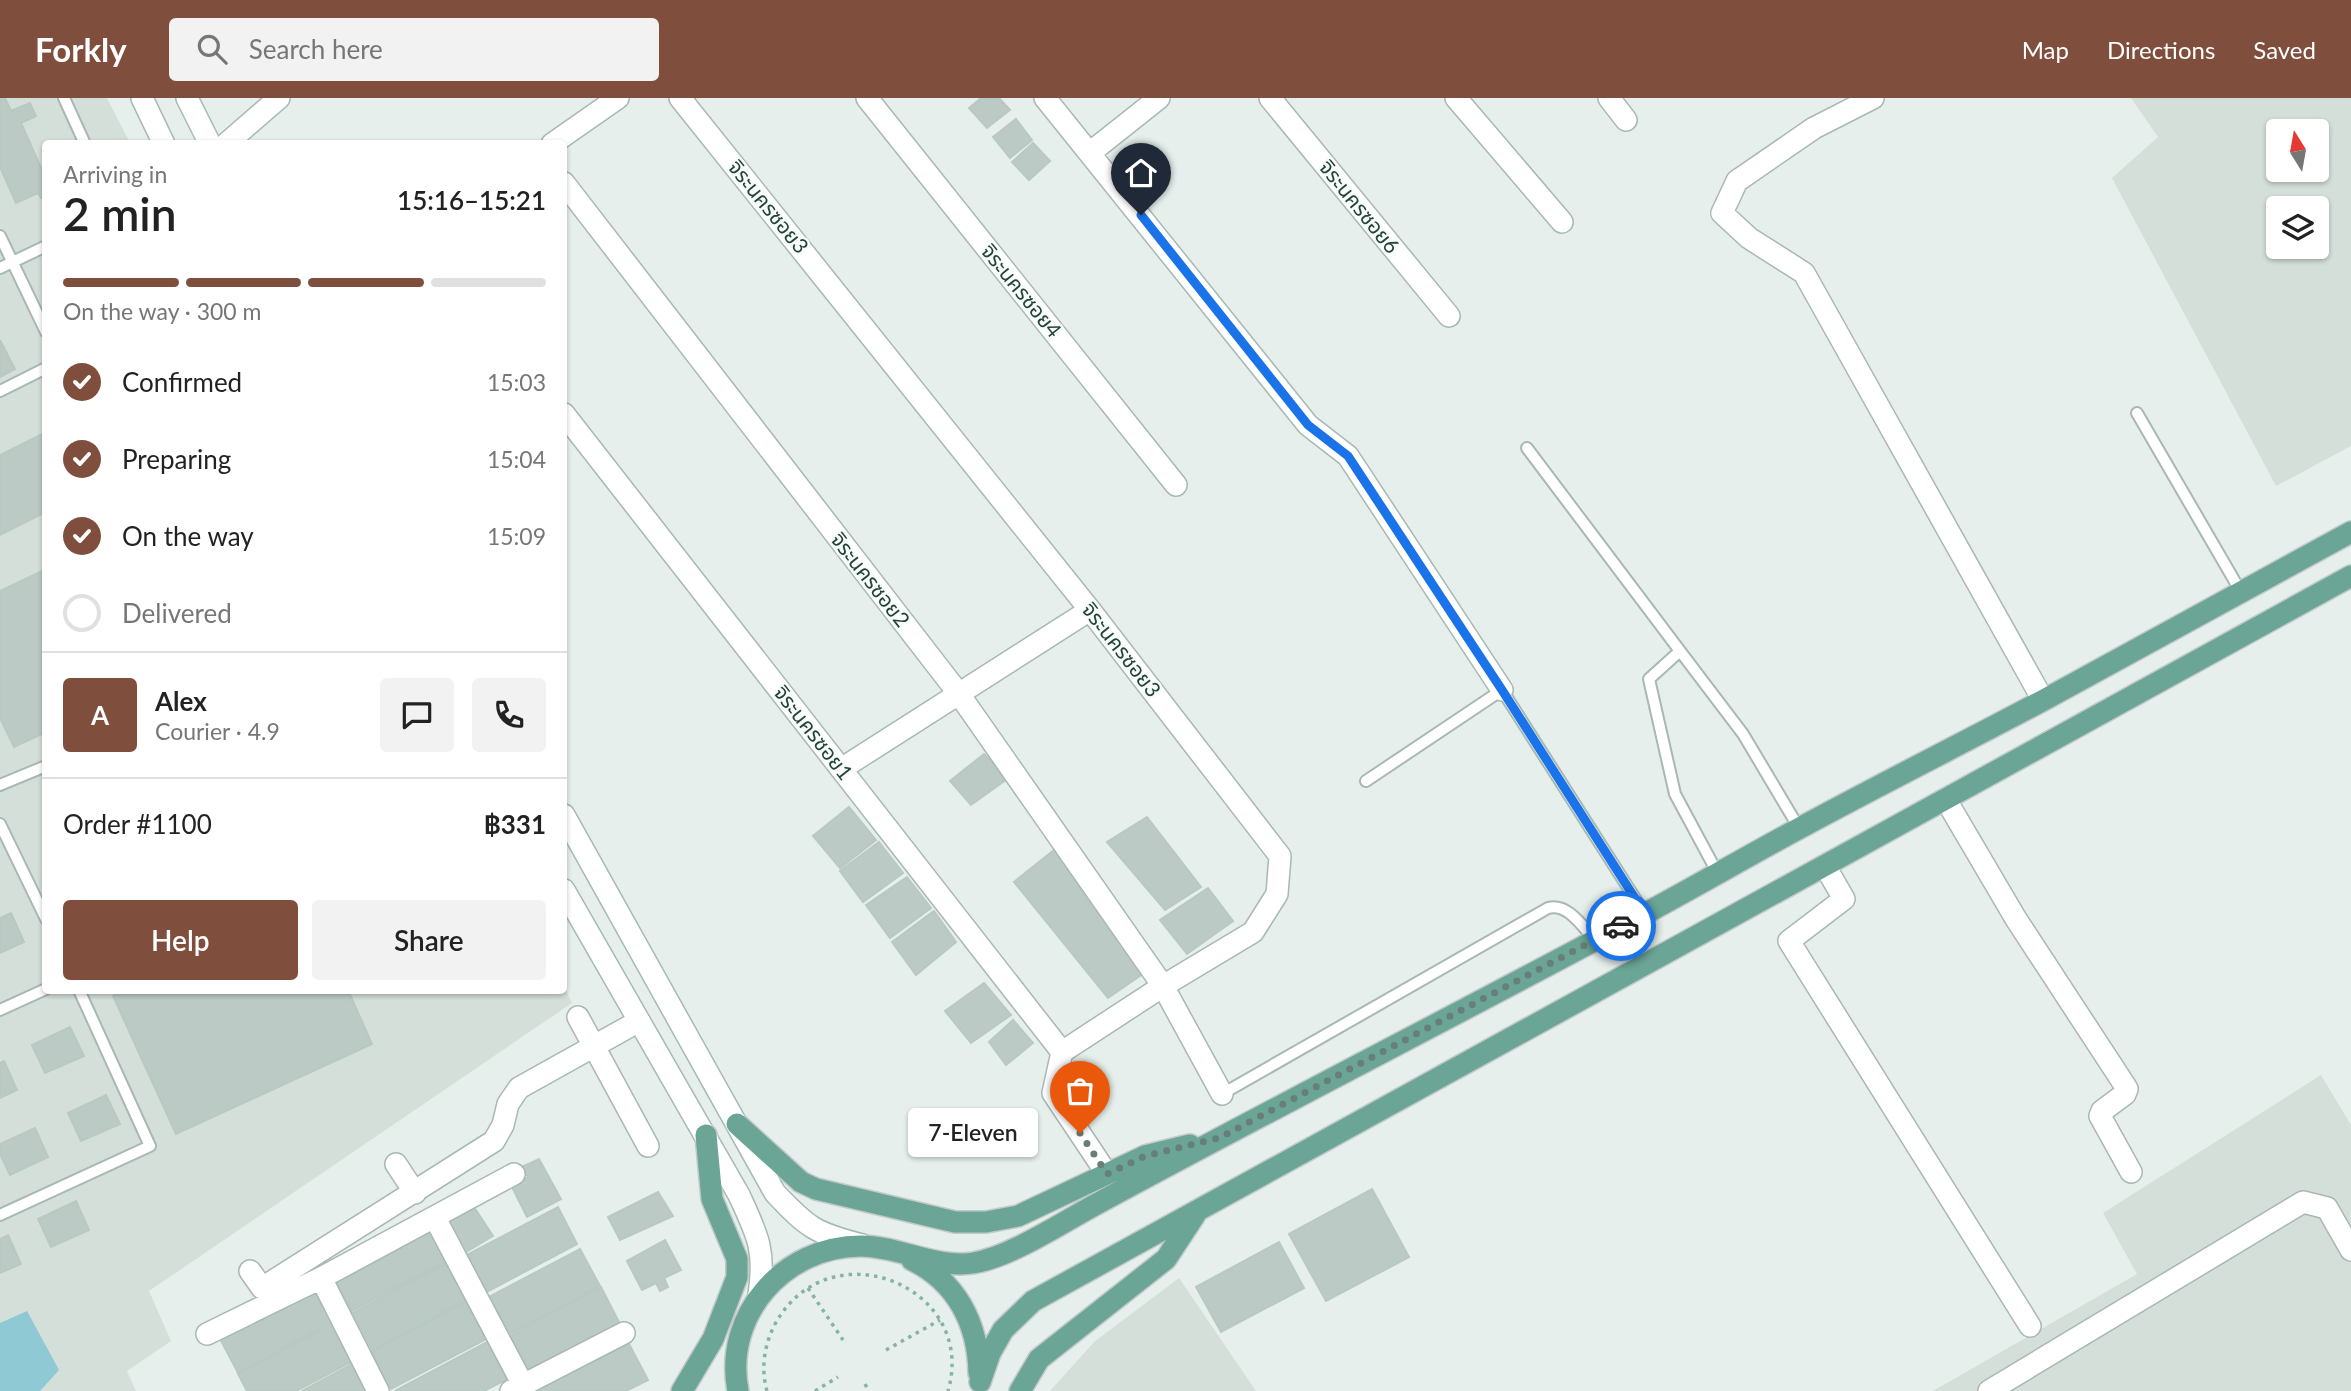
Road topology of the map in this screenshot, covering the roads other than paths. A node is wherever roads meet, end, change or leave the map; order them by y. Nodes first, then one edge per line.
1 (64, 98) edge
2 (142, 98) edge
3 (187, 98) edge
4 (279, 98) edge
5 (618, 98) edge
6 (680, 98) edge
7 (867, 98) edge
8 (1045, 98) edge
9 (1159, 98) edge
10 (1270, 98) edge
11 (1456, 98) edge
12 (1609, 98) edge
13 (1873, 98) edge
14 (1626, 120) dead end
15 (83, 140) edge
16 (162, 140) edge
17 (208, 140) edge
18 (231, 140) edge
19 (558, 140) edge
20 (1091, 152) junction
21 (567, 187) edge
22 (1562, 222) dead end
23 (0, 236) edge
24 (42, 248) edge
25 (12, 262) junction
26 (0, 268) edge
27 (1449, 316) dead end
28 (42, 324) edge
29 (42, 370) edge
30 (0, 391) edge
31 (2137, 413) dead end
32 (567, 418) edge
33 (1527, 448) dead end
34 (1176, 485) dead end
35 (2351, 532) edge
36 (2351, 576) edge
37 (2241, 592) junction
38 (1090, 610) junction
39 (1680, 651) junction
40 (1502, 690) junction
41 (959, 694) junction
42 (2043, 701) junction
43 (42, 767) edge
44 (841, 769) junction
45 (1366, 781) dead end
46 (0, 785) edge
47 (1946, 800) junction
48 (567, 820) edge
49 (0, 824) edge
50 (1799, 828) junction
51 (1825, 866) junction
52 (1718, 874) junction
53 (567, 895) edge
54 (42, 911) edge
55 (1645, 914) junction
56 (1595, 940) junction
57 (1163, 986) junction
58 (42, 991) edge
59 (81, 994) edge
60 (0, 1010) edge
61 (578, 1017) dead end
62 (639, 1021) junction
63 (594, 1046) junction
64 (1062, 1052) junction
65 (1222, 1094) joint
66 (737, 1124) junction
67 (706, 1135) junction
68 (1219, 1138) junction
69 (648, 1146) dead end
70 (396, 1164) dead end
71 (2131, 1172) dead end
72 (514, 1174) dead end
73 (1107, 1174) junction
74 (415, 1193) junction
75 (1198, 1210) junction
76 (0, 1215) edge
77 (435, 1218) junction
78 (866, 1246) junction
79 (2351, 1250) edge
80 (898, 1253) junction
81 (250, 1271) dead end
82 (321, 1278) junction
83 (760, 1294) junction
84 (2030, 1326) dead end
85 (624, 1333) dead end
86 (207, 1335) dead end
87 (732, 1385) edge
88 (979, 1386) edge
89 (517, 1388) edge
90 (378, 1391) edge
91 (682, 1391) edge
92 (1020, 1391) edge
93 (1989, 1391) edge

1 - 15 lane
2 - 16 street
3 - 17 street
4 - 18 street
5 - 19 street
6 - 38 street, จิระนครซอย3
7 - 34 street, จิระนครซอย4
8 - 20 street
9 - 20 street
10 - 27 street, จิระนครซอย6
11 - 22 street
12 - 14 street
13 - 42 street
20 - 40 street
21 - 41 street, จิระนครซอย2
23 - 25 lane
24 - 25 lane
25 - 26 lane
25 - 28 lane
29 - 30 lane
31 - 37 lane
32 - 44 street, จิระนครซอย1
33 - 39 lane
35 - 37 main road
36 - 47 main road
37 - 42 main road
38 - 41 street
38 - 57 street, จิระนครซอย3
39 - 50 lane
39 - 52 lane
40 - 45 lane
40 - 55 lane
41 - 44 street
41 - 57 street, จิระนครซอย2
42 - 50 main road
43 - 46 lane
44 - 64 street, จิระนครซอย1
47 - 51 main road
47 - 71 street
48 - 66 street
49 - 54 lane
50 - 52 main road
51 - 75 main road
51 - 84 street
52 - 55 main road
53 - 62 street
55 - 56 main road
56 - 65 lane
56 - 68 main road
57 - 64 street, จิระนครซอย3
57 - 65 street, จิระนครซอย2
58 - 60 lane
59 - 76 lane
61 - 63 street
62 - 63 street
62 - 67 street
63 - 69 street
63 - 74 street
64 - 73 street
66 - 73 main road
66 - 78 street
67 - 83 street
67 - 91 main road
68 - 73 main road
68 - 80 main road
70 - 74 street
72 - 77 street
74 - 81 street
75 - 88 main road
75 - 92 main road
77 - 82 street
77 - 89 street
78 - 80 main road
78 - 83 main road
79 - 93 street
80 - 88 main road
82 - 86 street
82 - 90 street
83 - 87 main road
85 - 89 street

